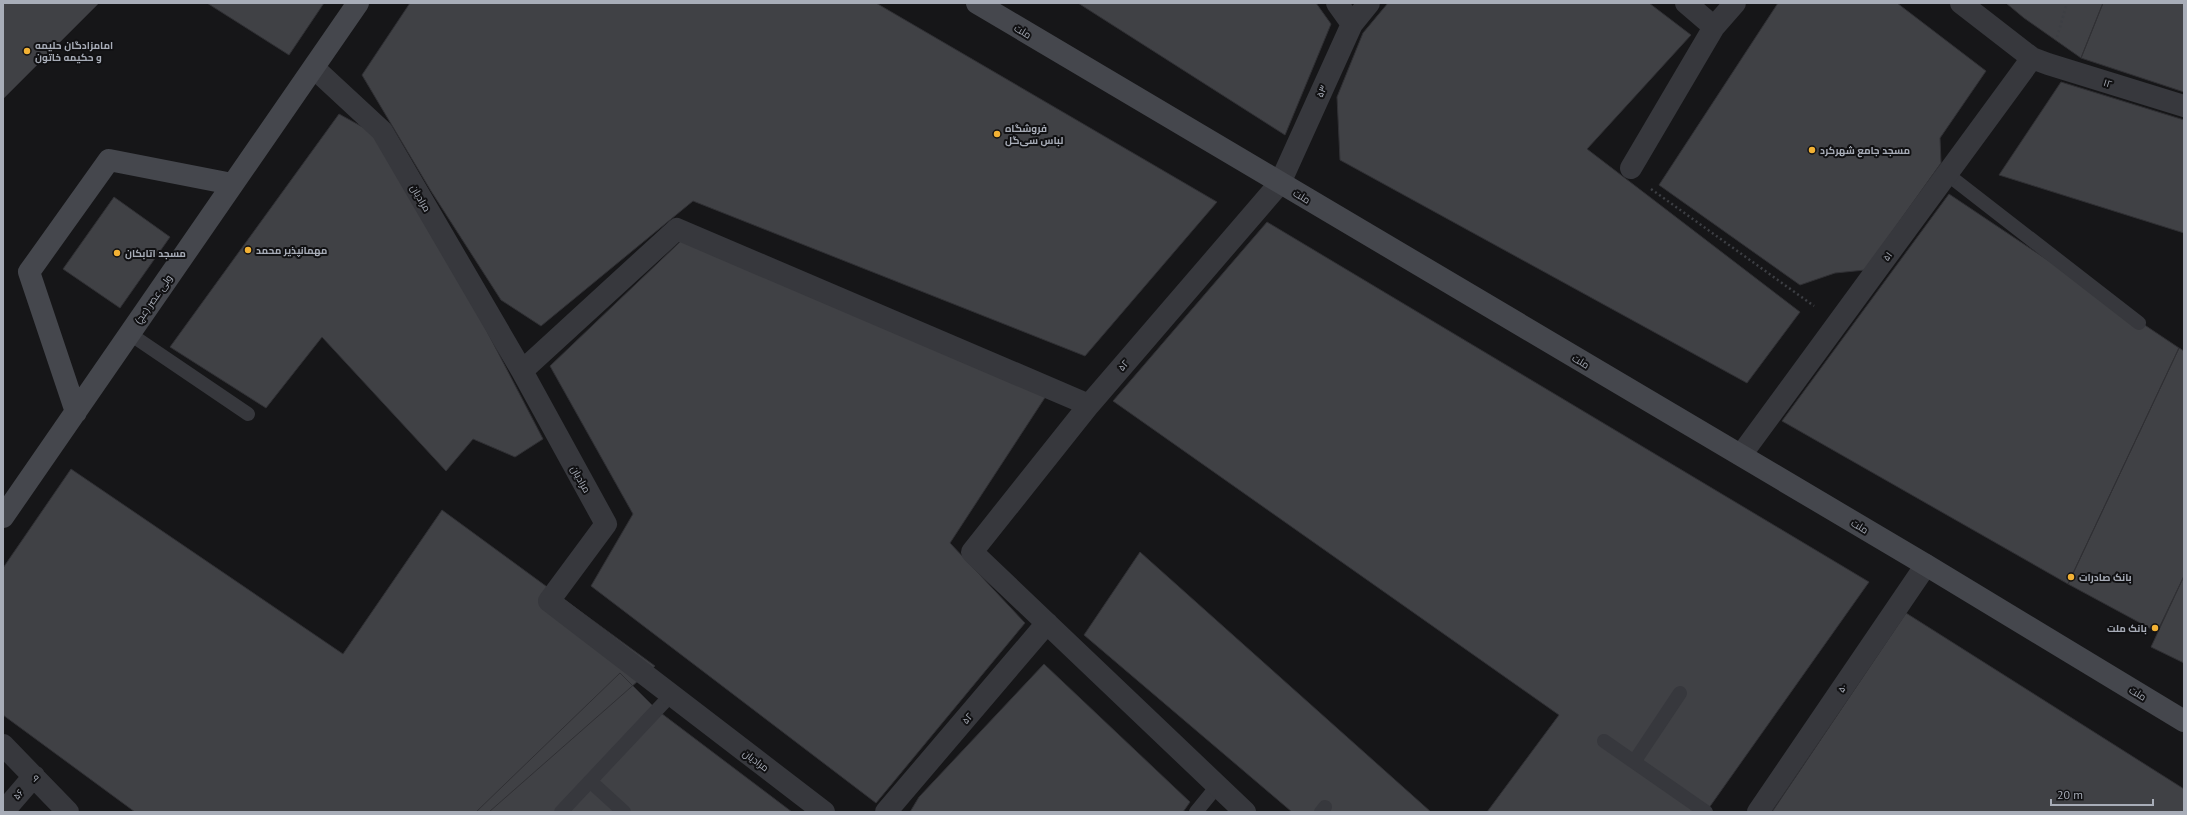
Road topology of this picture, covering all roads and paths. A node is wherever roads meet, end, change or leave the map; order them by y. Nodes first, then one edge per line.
1 (358, 3) edge
2 (977, 3) edge
3 (1337, 3) edge
4 (1369, 3) edge
5 (1686, 3) edge
6 (1735, 3) edge
7 (1961, 3) edge
8 (2067, 3) edge
9 (1352, 24) junction
10 (1714, 27) junction
11 (2040, 61) junction
12 (314, 68) junction
13 (2184, 106) edge
14 (1630, 168) joint
15 (1947, 174) junction
16 (1280, 183) junction
17 (232, 184) junction
18 (1838, 323) junction
19 (2139, 324) dead end
20 (130, 334) junction
21 (522, 371) junction
22 (1089, 405) junction
23 (76, 412) junction
24 (248, 414) dead end
25 (1741, 455) junction
26 (3, 517) edge
27 (1926, 565) junction
28 (1047, 623) junction
29 (1680, 693) dead end
30 (671, 695) junction
31 (2184, 721) edge
32 (1604, 741) dead end
33 (3, 745) edge
34 (1634, 762) junction
35 (34, 776) junction
36 (590, 781) junction
37 (1218, 785) junction
38 (3, 812) edge
39 (68, 812) edge
40 (561, 812) edge
41 (624, 812) edge
42 (824, 812) edge
43 (886, 812) edge
44 (1196, 812) edge
45 (1245, 812) edge
46 (1706, 812) edge
47 (1758, 812) edge

1 - 12 main road, ولی عصر (عج)
2 - 16 main road, ملت
3 - 9 street
4 - 9 street, ۵۳
5 - 10 street
6 - 10 street
7 - 11 street
8 - 11 path
9 - 16 street, ۵۳
10 - 14 street
11 - 13 street, ۱۲
11 - 15 street, ۵۱
12 - 17 main road, ولی عصر (عج)
12 - 21 street, مرادیان
14 - 18 path
15 - 18 street, ۵۱
15 - 19 lane
16 - 22 street, ۵۲
16 - 25 main road, ملت
17 - 20 main road, ولی عصر (عج)
17 - 23 main road
18 - 25 street, ۵۱
20 - 23 main road, ولی عصر (عج)
20 - 24 lane
21 - 22 street
21 - 30 street, مرادیان
22 - 28 street, ۵۲
23 - 26 main road, ولی عصر (عج)
25 - 27 main road, ملت
27 - 31 main road, ملت
27 - 47 street, ۵۰
28 - 37 street
28 - 43 street, ۵۲
29 - 34 lane
30 - 36 lane
30 - 42 street, مرادیان
32 - 34 lane
33 - 35 street, ۹
34 - 46 lane
35 - 38 street, ۵۶
35 - 39 street, ۹
36 - 40 lane
36 - 41 lane
37 - 44 lane
37 - 45 street

